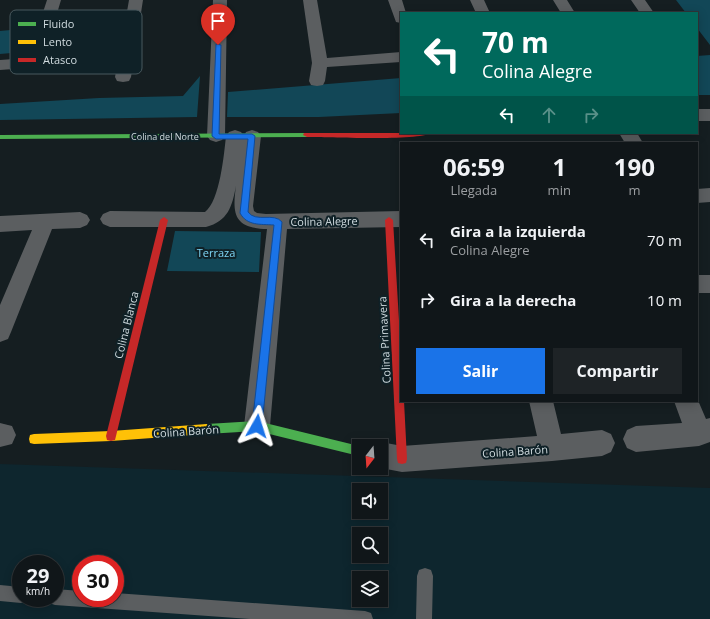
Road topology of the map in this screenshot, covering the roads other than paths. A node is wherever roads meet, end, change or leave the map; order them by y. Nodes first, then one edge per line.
1 (54, 0) edge
2 (136, 0) edge
3 (220, 0) edge
4 (310, 0) edge
5 (395, 0) edge
6 (478, 0) edge
7 (560, 0) edge
8 (638, 0) edge
9 (51, 10) edge
10 (134, 10) edge
11 (483, 12) edge
12 (567, 12) edge
13 (646, 12) edge
14 (400, 16) edge
15 (400, 58) edge
16 (320, 63) junction
17 (10, 64) edge
18 (0, 65) edge
19 (123, 74) edge
20 (122, 77) dead end
21 (317, 81) dead end
22 (710, 114) edge
23 (698, 115) edge
24 (400, 133) edge
25 (216, 136) junction
26 (243, 136) junction
27 (0, 137) edge
28 (710, 195) edge
29 (698, 196) edge
30 (110, 219) dead end
31 (80, 220) dead end
32 (164, 220) junction
33 (395, 220) edge
34 (45, 222) junction
35 (278, 222) junction
36 (0, 224) edge
37 (698, 284) edge
38 (710, 284) edge
39 (0, 332) edge
40 (542, 402) edge
41 (687, 402) edge
42 (257, 426) junction
43 (704, 432) edge
44 (110, 436) junction
45 (34, 439) dead end
46 (636, 439) dead end
47 (602, 443) dead end
48 (552, 448) junction
49 (352, 449) edge
50 (392, 457) edge
51 (425, 576) dead end
52 (0, 593) edge
53 (12, 594) edge
54 (64, 598) edge
55 (365, 619) edge
56 (424, 619) edge

1 - 9 street
2 - 10 street
3 - 25 street
4 - 16 street
5 - 14 street
6 - 11 street
7 - 12 street
8 - 13 street
15 - 16 street
16 - 21 street
17 - 18 street
19 - 20 street
22 - 23 street
24 - 26 street, Colina del Norte
25 - 26 street, Colina del Norte
25 - 27 street, Colina del Norte
26 - 32 street
26 - 35 street, Colina Alegre
28 - 29 street
30 - 32 street
31 - 34 street
32 - 44 street, Colina Blanca
33 - 35 street, Colina Alegre
33 - 50 street, Colina Primavera
34 - 36 street
34 - 39 street
35 - 42 street
37 - 38 street
40 - 48 street
41 - 43 street
42 - 44 street, Colina Barón
42 - 49 street, Colina Barón
43 - 46 street
44 - 45 street, Colina Barón
47 - 48 street, Colina Barón
48 - 50 street, Colina Barón
51 - 56 lane
52 - 53 lane
54 - 55 lane

